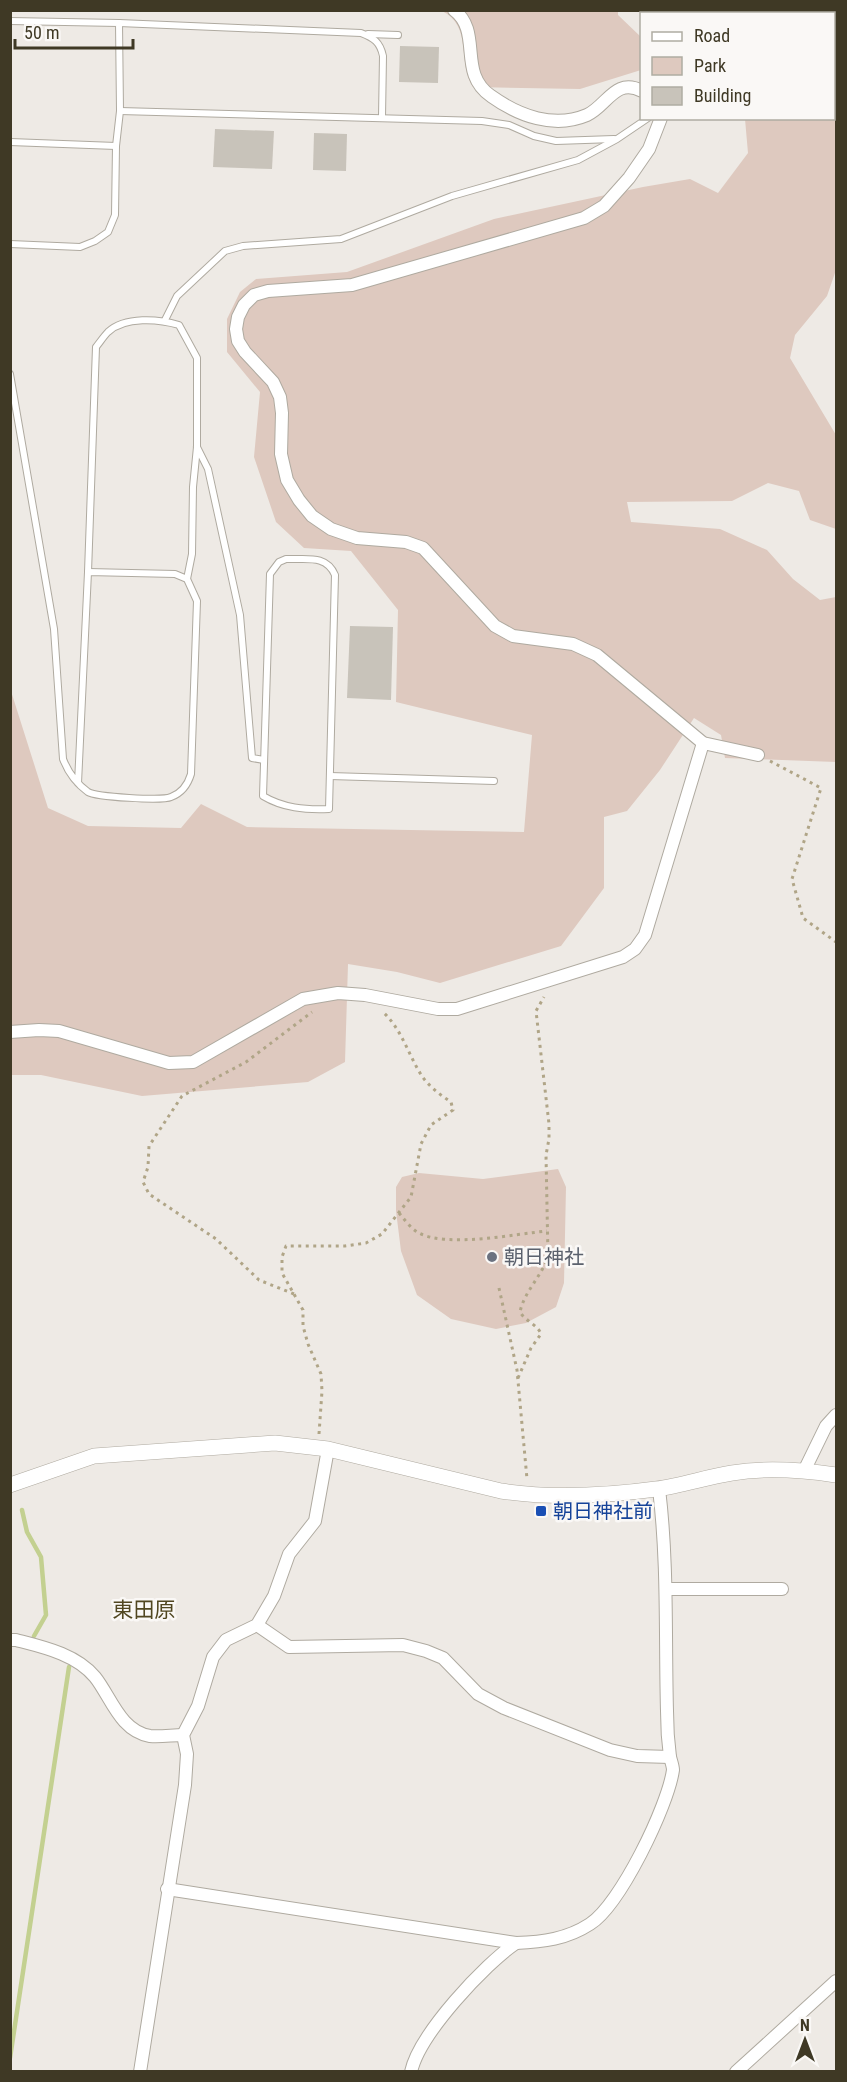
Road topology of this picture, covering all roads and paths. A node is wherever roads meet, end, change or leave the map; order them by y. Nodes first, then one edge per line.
1 (454, 10) edge
2 (10, 21) edge
3 (119, 23) junction
4 (361, 33) junction
5 (398, 35) dead end
6 (640, 90) edge
7 (120, 111) junction
8 (382, 117) junction
9 (645, 120) edge
10 (660, 120) edge
11 (617, 139) junction
12 (10, 142) edge
13 (116, 146) junction
14 (10, 244) edge
15 (165, 320) junction
16 (10, 374) edge
17 (197, 447) junction
18 (88, 572) junction
19 (187, 579) junction
20 (703, 743) junction
21 (758, 755) joint
22 (264, 760) junction
23 (330, 776) junction
24 (494, 781) dead end
25 (78, 783) junction
26 (837, 942) edge
27 (557, 978) junction
28 (365, 995) junction
29 (315, 1010) dead end
30 (10, 1032) edge
31 (399, 1213) junction
32 (548, 1231) junction
33 (499, 1288) dead end
34 (294, 1295) junction
35 (518, 1378) junction
36 (837, 1415) edge
37 (323, 1449) junction
38 (804, 1471) junction
39 (837, 1475) edge
40 (10, 1485) edge
41 (659, 1489) junction
42 (528, 1495) junction
43 (667, 1589) junction
44 (782, 1589) dead end
45 (257, 1625) junction
46 (10, 1640) edge
47 (183, 1735) junction
48 (670, 1757) junction
49 (167, 1889) junction
50 (516, 1943) junction
51 (837, 1981) edge
52 (140, 2072) edge
53 (411, 2072) edge
54 (736, 2072) edge

1 - 6 street
2 - 3 lane
3 - 4 lane
3 - 7 lane
4 - 5 lane
4 - 8 lane
7 - 8 lane
7 - 13 lane
8 - 11 lane
9 - 11 lane
10 - 20 street
11 - 15 lane
12 - 13 lane
13 - 14 lane
15 - 17 lane
15 - 18 lane
16 - 25 lane
17 - 19 lane
17 - 22 lane
18 - 19 lane
18 - 25 lane
19 - 25 lane
20 - 21 street
20 - 27 street
21 - 26 path
22 - 23 lane
22 - 23 lane
23 - 24 lane
27 - 28 street
27 - 32 path
28 - 30 street
28 - 31 path
29 - 34 path
31 - 32 path
31 - 34 path
32 - 35 path
33 - 35 path
34 - 37 path
35 - 42 path
36 - 38 street
37 - 40 street
37 - 42 street
37 - 45 street
38 - 39 street
38 - 41 street
41 - 42 street
41 - 43 street
43 - 44 street
43 - 48 street
45 - 47 street
45 - 48 street
46 - 47 street
47 - 49 street
48 - 50 street
49 - 50 street
49 - 52 street
50 - 53 street
51 - 54 street

